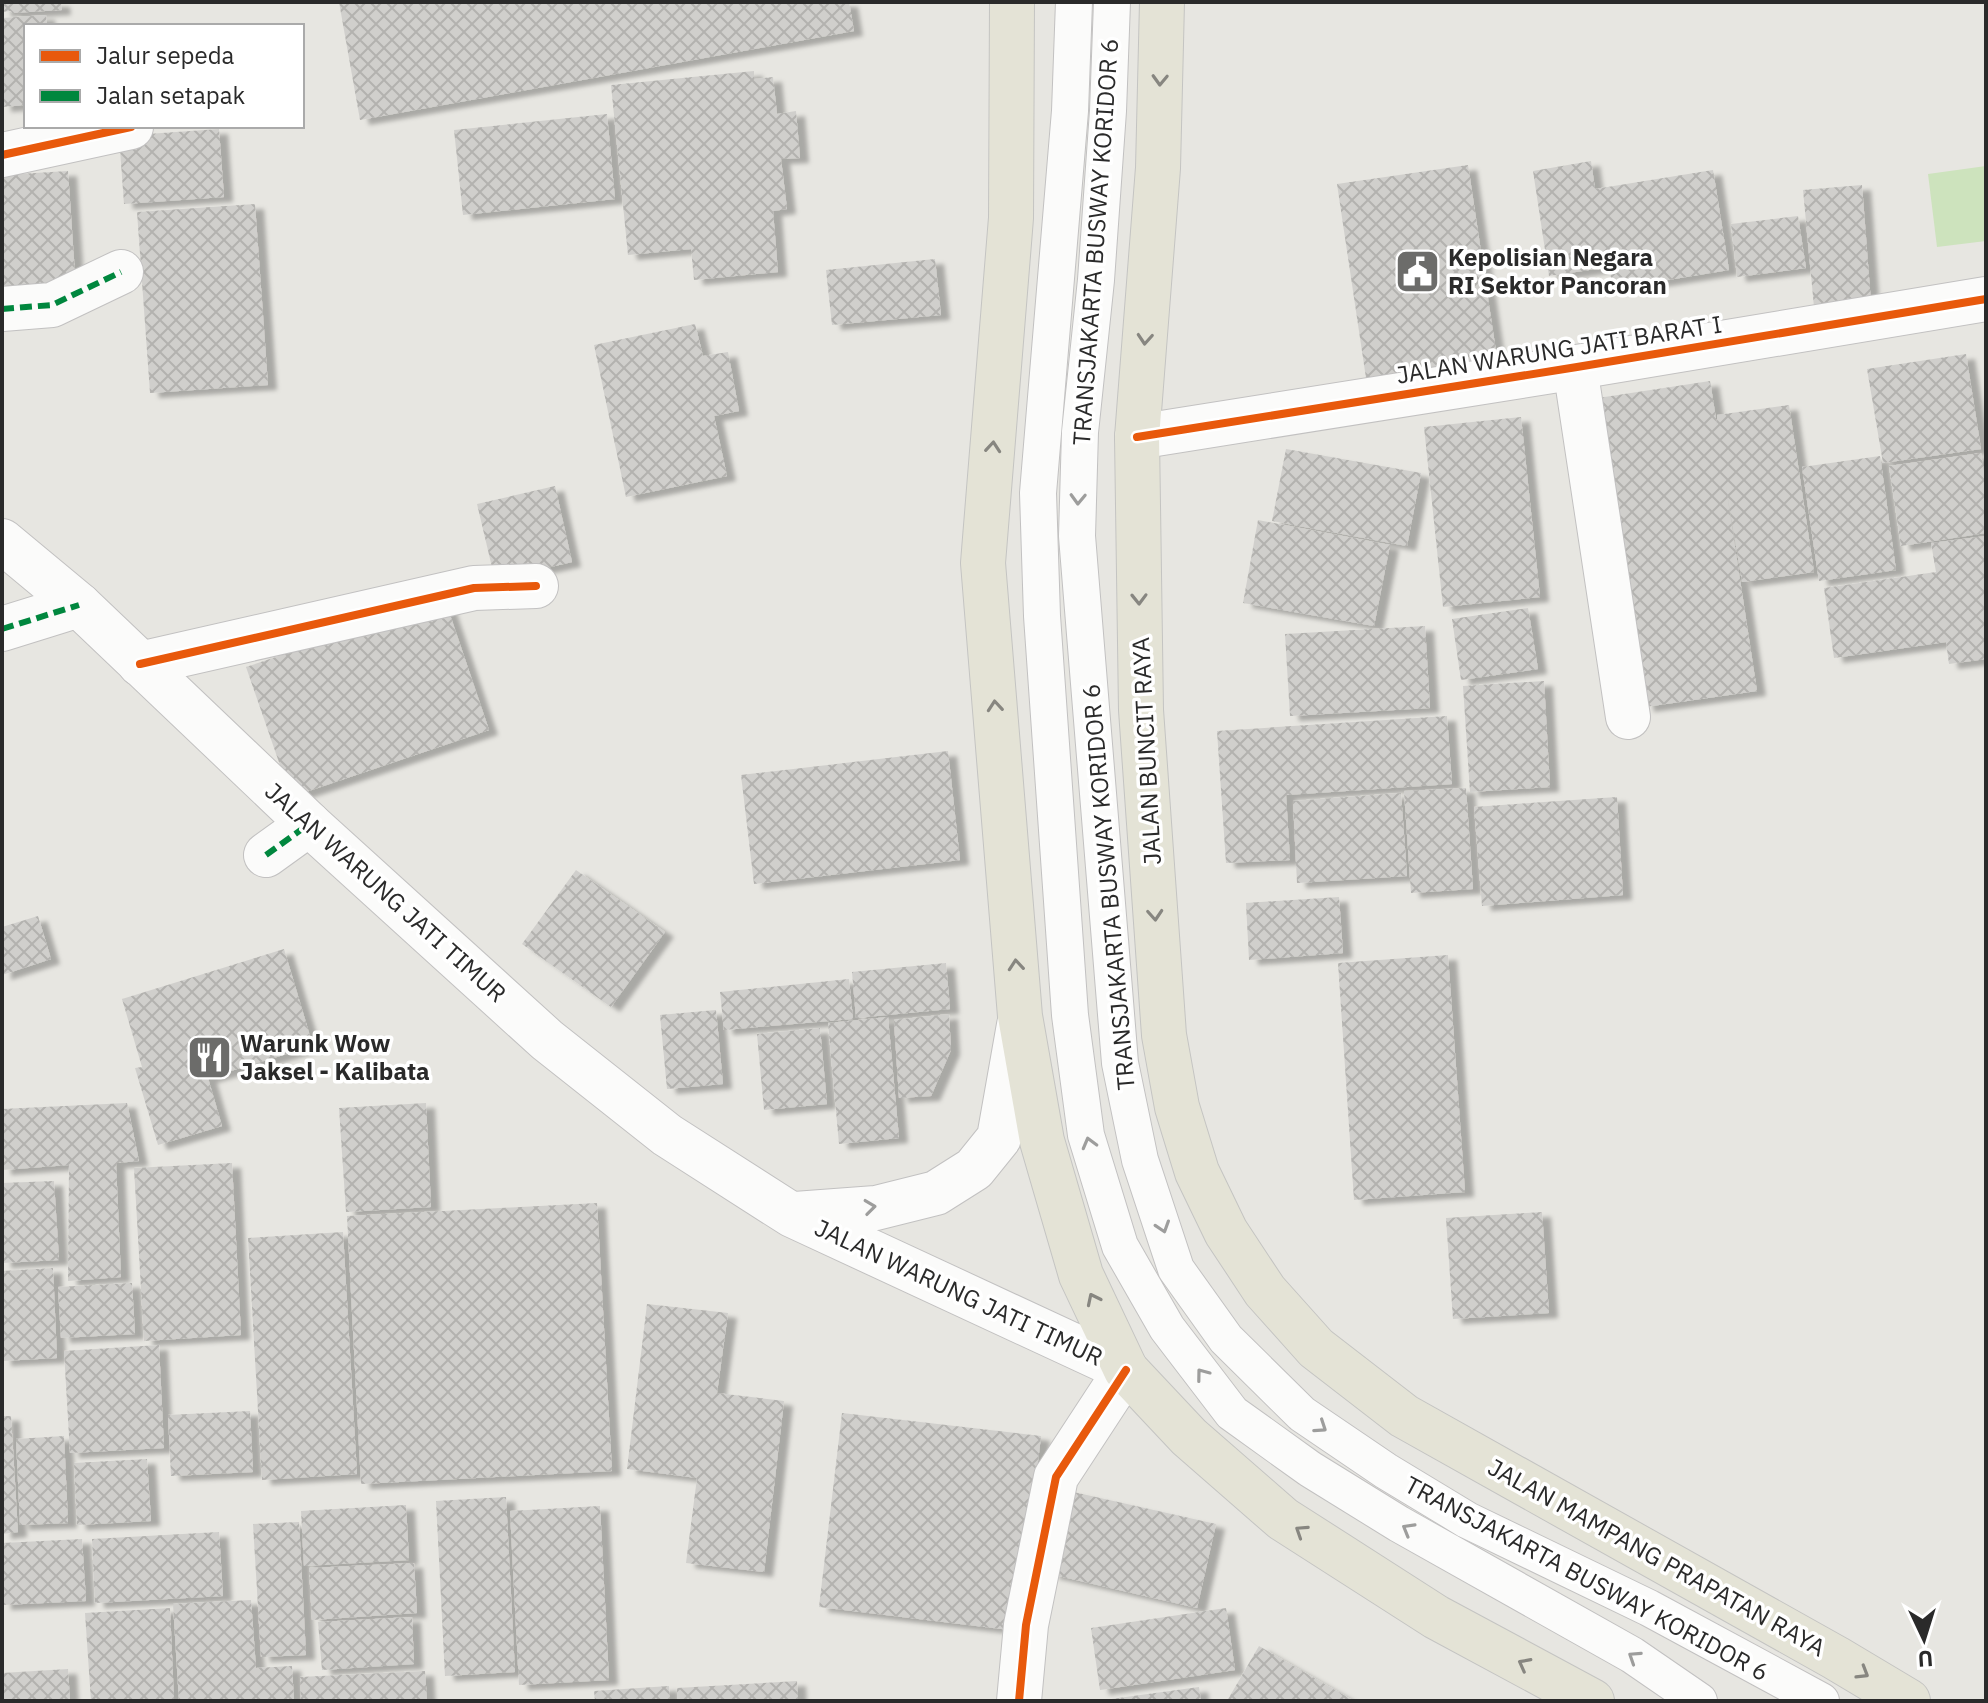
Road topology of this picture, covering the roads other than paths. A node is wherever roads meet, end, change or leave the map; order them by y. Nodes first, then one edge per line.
1 (1012, 2) edge
2 (1074, 2) edge
3 (1112, 2) edge
4 (1162, 2) edge
5 (126, 128) edge
6 (2, 155) edge
7 (121, 272) dead end
8 (1986, 299) edge
9 (2, 309) edge
10 (1577, 367) junction
11 (1137, 437) junction
12 (2, 541) edge
13 (536, 586) dead end
14 (79, 605) junction
15 (2, 629) edge
16 (140, 664) junction
17 (1628, 717) dead end
18 (309, 824) junction
19 (266, 855) dead end
20 (1020, 1016) junction
21 (792, 1215) junction
22 (1126, 1370) junction
23 (1404, 1416) joint
24 (1019, 1701) edge
25 (1592, 1701) edge
26 (1699, 1701) edge
27 (1821, 1701) edge
28 (1908, 1701) edge

20 -> 1 main road
26 -> 2 lane, TRANSJAKARTA BUSWAY KORIDOR 6
3 -> 27 lane, TRANSJAKARTA BUSWAY KORIDOR 6
4 -> 11 main road, JALAN BUNCIT RAYA
5 - 6 street
7 - 9 street
8 - 10 street, JALAN WARUNG JATI BARAT I
10 - 11 street, JALAN WARUNG JATI BARAT I
10 - 17 street
11 -> 23 main road, JALAN BUNCIT RAYA
12 - 14 street, JALAN WARUNG JATI TIMUR
13 - 16 street
14 - 15 street
14 - 16 street, JALAN WARUNG JATI TIMUR
16 - 18 street, JALAN WARUNG JATI TIMUR
18 - 19 street
18 - 21 street, JALAN WARUNG JATI TIMUR
21 -> 20 street, JALAN WARUNG JATI TIMUR
22 -> 20 main road
21 - 22 street, JALAN WARUNG JATI TIMUR
22 - 24 street
25 -> 22 main road
23 -> 28 main road, JALAN MAMPANG PRAPATAN RAYA

